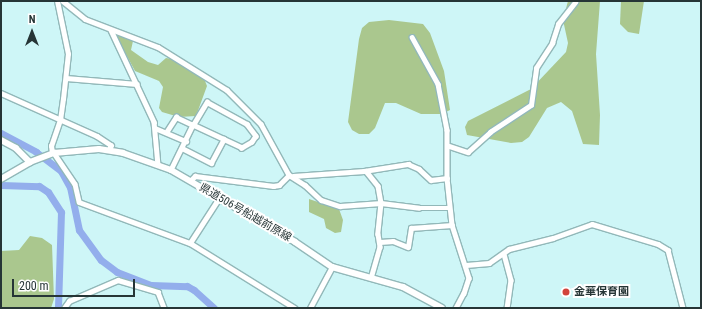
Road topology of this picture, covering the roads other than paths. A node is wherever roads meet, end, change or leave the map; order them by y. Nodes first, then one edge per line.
1 (57, 1) edge
2 (63, 1) edge
3 (575, 2) dead end
4 (111, 30) junction
5 (412, 38) dead end
6 (66, 78) junction
7 (137, 84) junction
8 (1, 93) edge
9 (60, 120) junction
10 (193, 125) junction
11 (155, 128) junction
12 (167, 131) junction
13 (224, 139) junction
14 (1, 140) edge
15 (186, 141) junction
16 (449, 146) junction
17 (182, 148) junction
18 (110, 149) junction
19 (53, 153) junction
20 (30, 162) junction
21 (158, 165) junction
22 (171, 170) junction
23 (366, 171) junction
24 (289, 175) junction
25 (447, 178) junction
26 (1, 179) edge
27 (190, 181) junction
28 (219, 198) junction
29 (381, 203) junction
30 (450, 208) junction
31 (452, 225) junction
32 (380, 242) junction
33 (190, 243) junction
34 (504, 254) junction
35 (466, 265) junction
36 (332, 267) junction
37 (371, 278) junction
38 (64, 308) edge
39 (164, 308) edge
40 (295, 308) edge
41 (310, 308) edge
42 (442, 308) edge
43 (456, 308) edge
44 (507, 308) edge
45 (683, 308) edge

1 - 6 street
2 - 4 street
3 - 16 street
4 - 7 street
4 - 24 street
5 - 16 street
6 - 7 street
6 - 9 street
7 - 11 street
8 - 9 street
9 - 18 street
9 - 19 street
10 - 12 street
10 - 13 street
10 - 13 street
10 - 15 street
11 - 12 street
11 - 21 street
12 - 15 street
13 - 17 street
14 - 20 street
15 - 17 street
16 - 25 street
17 - 22 street
18 - 19 main road, 県道506号船越前原線
18 - 21 main road, 県道506号船越前原線
19 - 20 main road, 県道506号船越前原線
19 - 33 street
20 - 26 main road, 県道506号船越前原線
21 - 22 main road, 県道506号船越前原線
22 - 27 main road, 県道506号船越前原線
23 - 24 street
23 - 25 street
23 - 29 street
24 - 27 street
24 - 29 street
25 - 30 street
27 - 28 main road, 県道506号船越前原線
28 - 33 street
28 - 36 main road, 県道506号船越前原線
29 - 30 street
29 - 32 street
30 - 31 street
31 - 32 street
31 - 35 street
32 - 37 street
33 - 40 street
34 - 35 street
34 - 44 street
34 - 45 street
35 - 43 street
36 - 37 main road, 県道506号船越前原線
36 - 41 street
37 - 42 main road, 県道506号船越前原線
38 - 39 street

